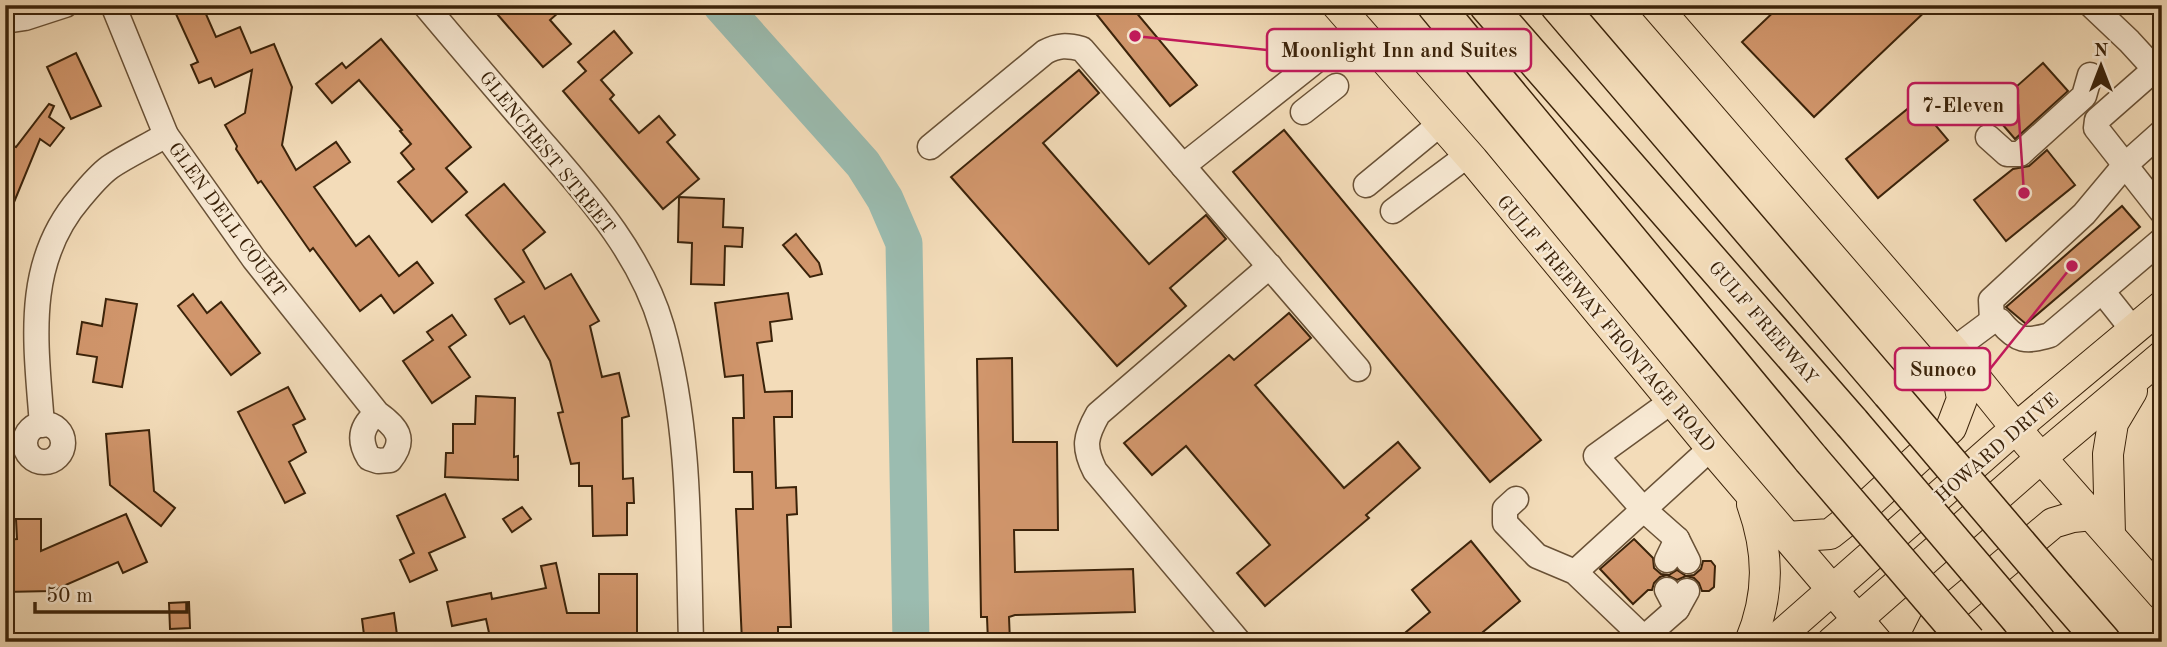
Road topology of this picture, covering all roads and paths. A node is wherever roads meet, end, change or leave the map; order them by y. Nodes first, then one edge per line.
1 (65, 5) edge
2 (113, 5) edge
3 (425, 5) edge
4 (1337, 5) edge
5 (1435, 5) edge
6 (1487, 5) edge
7 (1558, 5) edge
8 (1655, 5) edge
9 (2091, 5) edge
10 (5, 21) edge
11 (1357, 28) junction
12 (2158, 73) edge
13 (2090, 75) dead end
14 (1336, 86) dead end
15 (1303, 112) dead end
16 (1440, 124) junction
17 (2162, 132) edge
18 (166, 135) junction
19 (1988, 137) dead end
20 (930, 147) dead end
21 (1468, 155) junction
22 (2125, 165) junction
23 (1183, 166) junction
24 (1366, 185) dead end
25 (1393, 211) dead end
26 (2162, 212) edge
27 (2162, 240) edge
28 (1270, 267) junction
29 (2102, 290) junction
30 (2162, 306) edge
31 (1992, 321) junction
32 (2133, 331) junction
33 (1953, 351) junction
34 (2152, 364) edge
35 (1358, 369) dead end
36 (1672, 401) junction
37 (377, 413) dead end
38 (42, 425) dead end
39 (2016, 428) junction
40 (1711, 448) junction
41 (2041, 458) junction
42 (1747, 490) junction
43 (1516, 499) dead end
44 (1643, 509) junction
45 (2101, 525) junction
46 (1787, 537) junction
47 (1677, 553) dead end
48 (1575, 572) junction
49 (1832, 591) junction
50 (2162, 595) edge
51 (1677, 597) dead end
52 (1857, 620) junction
53 (2029, 631) edge
54 (1646, 640) edge
55 (691, 642) edge
56 (1239, 642) edge
57 (1750, 642) edge
58 (1773, 642) edge
59 (1832, 642) edge
60 (1877, 642) edge
61 (1926, 642) edge
62 (1968, 642) edge
63 (2103, 642) edge

1 - 10 street
2 - 18 street, GLEN DELL COURT
3 - 55 street, GLENCREST STREET
4 - 11 main road, GULF FREEWAY FRONTAGE ROAD
5 - 62 highway, bridge
6 - 53 highway, GULF FREEWAY, bridge
7 - 63 highway, bridge
8 - 33 main road
9 - 12 street
11 - 16 main road, GULF FREEWAY FRONTAGE ROAD
11 - 23 street
12 - 22 street
13 - 19 street
14 - 15 street
16 - 21 main road, GULF FREEWAY FRONTAGE ROAD
16 - 24 street
17 - 22 street
18 - 37 street, GLEN DELL COURT
18 - 38 street
20 - 23 street
21 - 25 street
21 - 36 main road, GULF FREEWAY FRONTAGE ROAD
22 - 26 street
22 - 31 street
23 - 28 street
27 - 29 street
28 - 35 street
28 - 56 street
29 - 31 street
29 - 32 street
30 - 32 main road, HOWARD DRIVE
31 - 33 street
32 - 39 main road, HOWARD DRIVE
33 - 39 main road
33 - 46 main road
34 - 41 main road, HOWARD DRIVE
34 - 45 main road
36 - 40 main road, GULF FREEWAY FRONTAGE ROAD
36 - 44 street
39 - 41 main road
39 - 49 main road, HOWARD DRIVE
40 - 42 main road, GULF FREEWAY FRONTAGE ROAD
40 - 44 street
41 - 45 main road
41 - 52 main road, HOWARD DRIVE
42 - 46 main road, GULF FREEWAY FRONTAGE ROAD
42 - 57 main road
43 - 48 street
44 - 47 street
44 - 48 street
45 - 50 main road
45 - 61 main road
46 - 49 main road, GULF FREEWAY FRONTAGE ROAD
48 - 54 street
49 - 52 main road, GULF FREEWAY FRONTAGE ROAD
49 - 58 main road, HOWARD DRIVE
51 - 54 street
52 - 59 main road, HOWARD DRIVE
52 - 60 main road, GULF FREEWAY FRONTAGE ROAD

